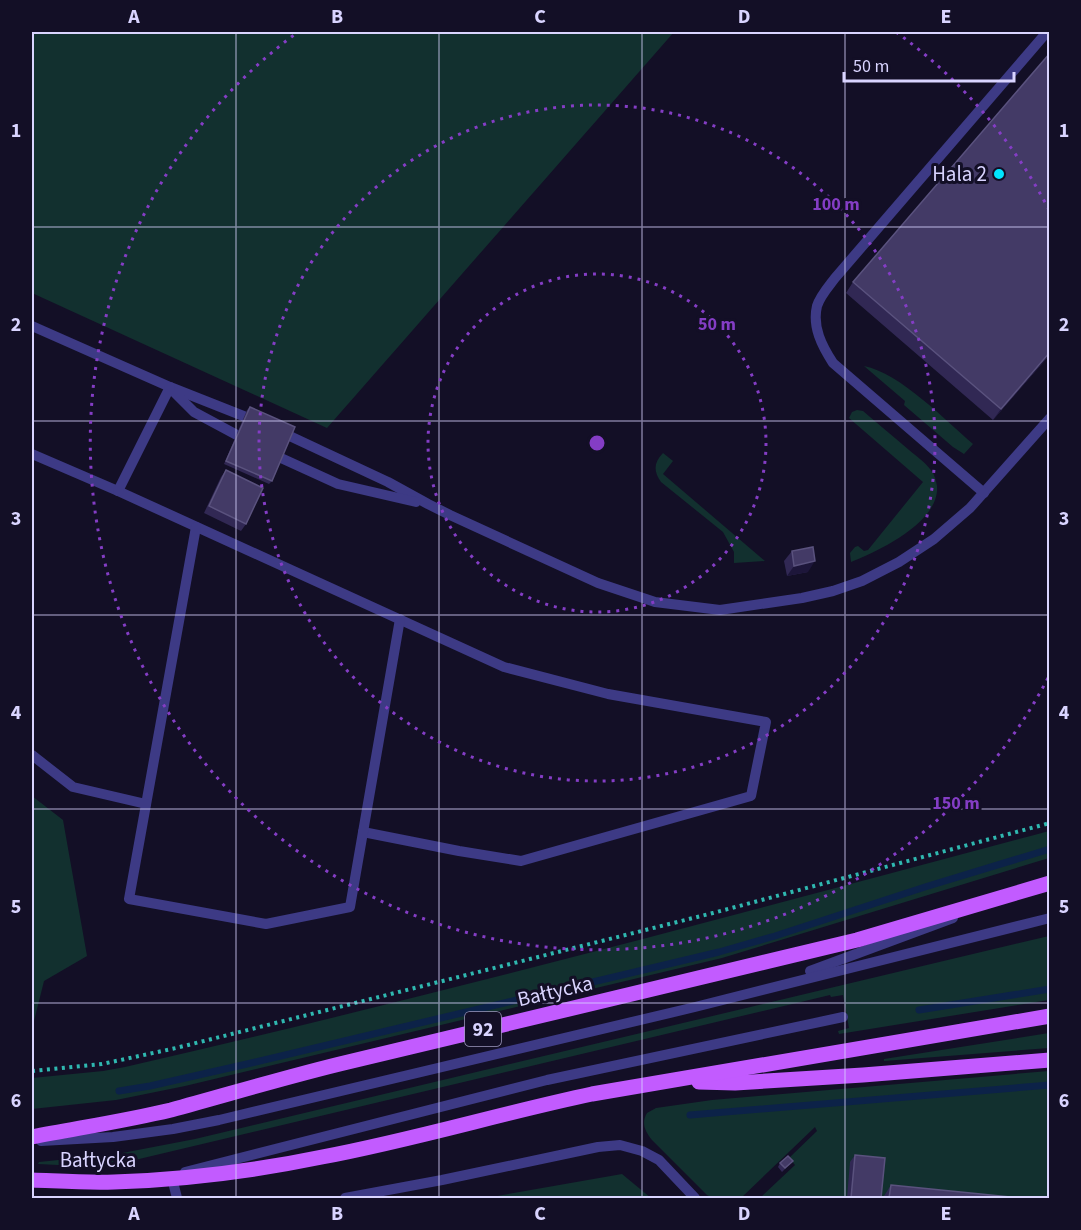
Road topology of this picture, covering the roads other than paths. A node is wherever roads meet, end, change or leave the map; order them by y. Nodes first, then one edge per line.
1 (1047, 32) edge
2 (32, 326) edge
3 (170, 387) junction
4 (1050, 418) edge
5 (32, 454) edge
6 (118, 492) junction
7 (984, 493) junction
8 (428, 504) junction
9 (196, 527) junction
10 (400, 619) junction
11 (32, 755) edge
12 (146, 804) junction
13 (363, 832) junction
14 (1050, 883) edge
15 (1034, 888) junction
16 (1050, 918) edge
17 (695, 1007) junction
18 (1050, 1016) edge
19 (843, 1017) dead end
20 (1050, 1060) edge
21 (657, 1082) junction
22 (32, 1137) edge
23 (32, 1142) edge
24 (172, 1178) junction
25 (32, 1180) edge
26 (152, 1180) junction
27 (177, 1198) edge
28 (345, 1198) edge
29 (695, 1198) edge

1 - 7 lane
2 - 3 lane
3 - 6 lane
3 - 8 lane
3 - 8 lane
4 - 7 lane
5 - 6 lane
6 - 9 lane
7 - 8 lane
9 - 10 lane
9 - 12 lane
10 - 13 lane
10 - 13 lane
11 - 12 lane
12 - 13 lane
14 - 15 main road, Bałtycka / 92
15 - 17 lane
15 - 22 main road, Bałtycka / 92
16 - 17 lane
17 - 23 lane
18 - 21 main road, Bałtycka
19 - 26 lane
20 - 21 main road
21 - 24 main road, Bałtycka
24 - 26 main road, Bałtycka
24 - 27 lane
25 - 26 main road, Bałtycka
28 - 29 lane

